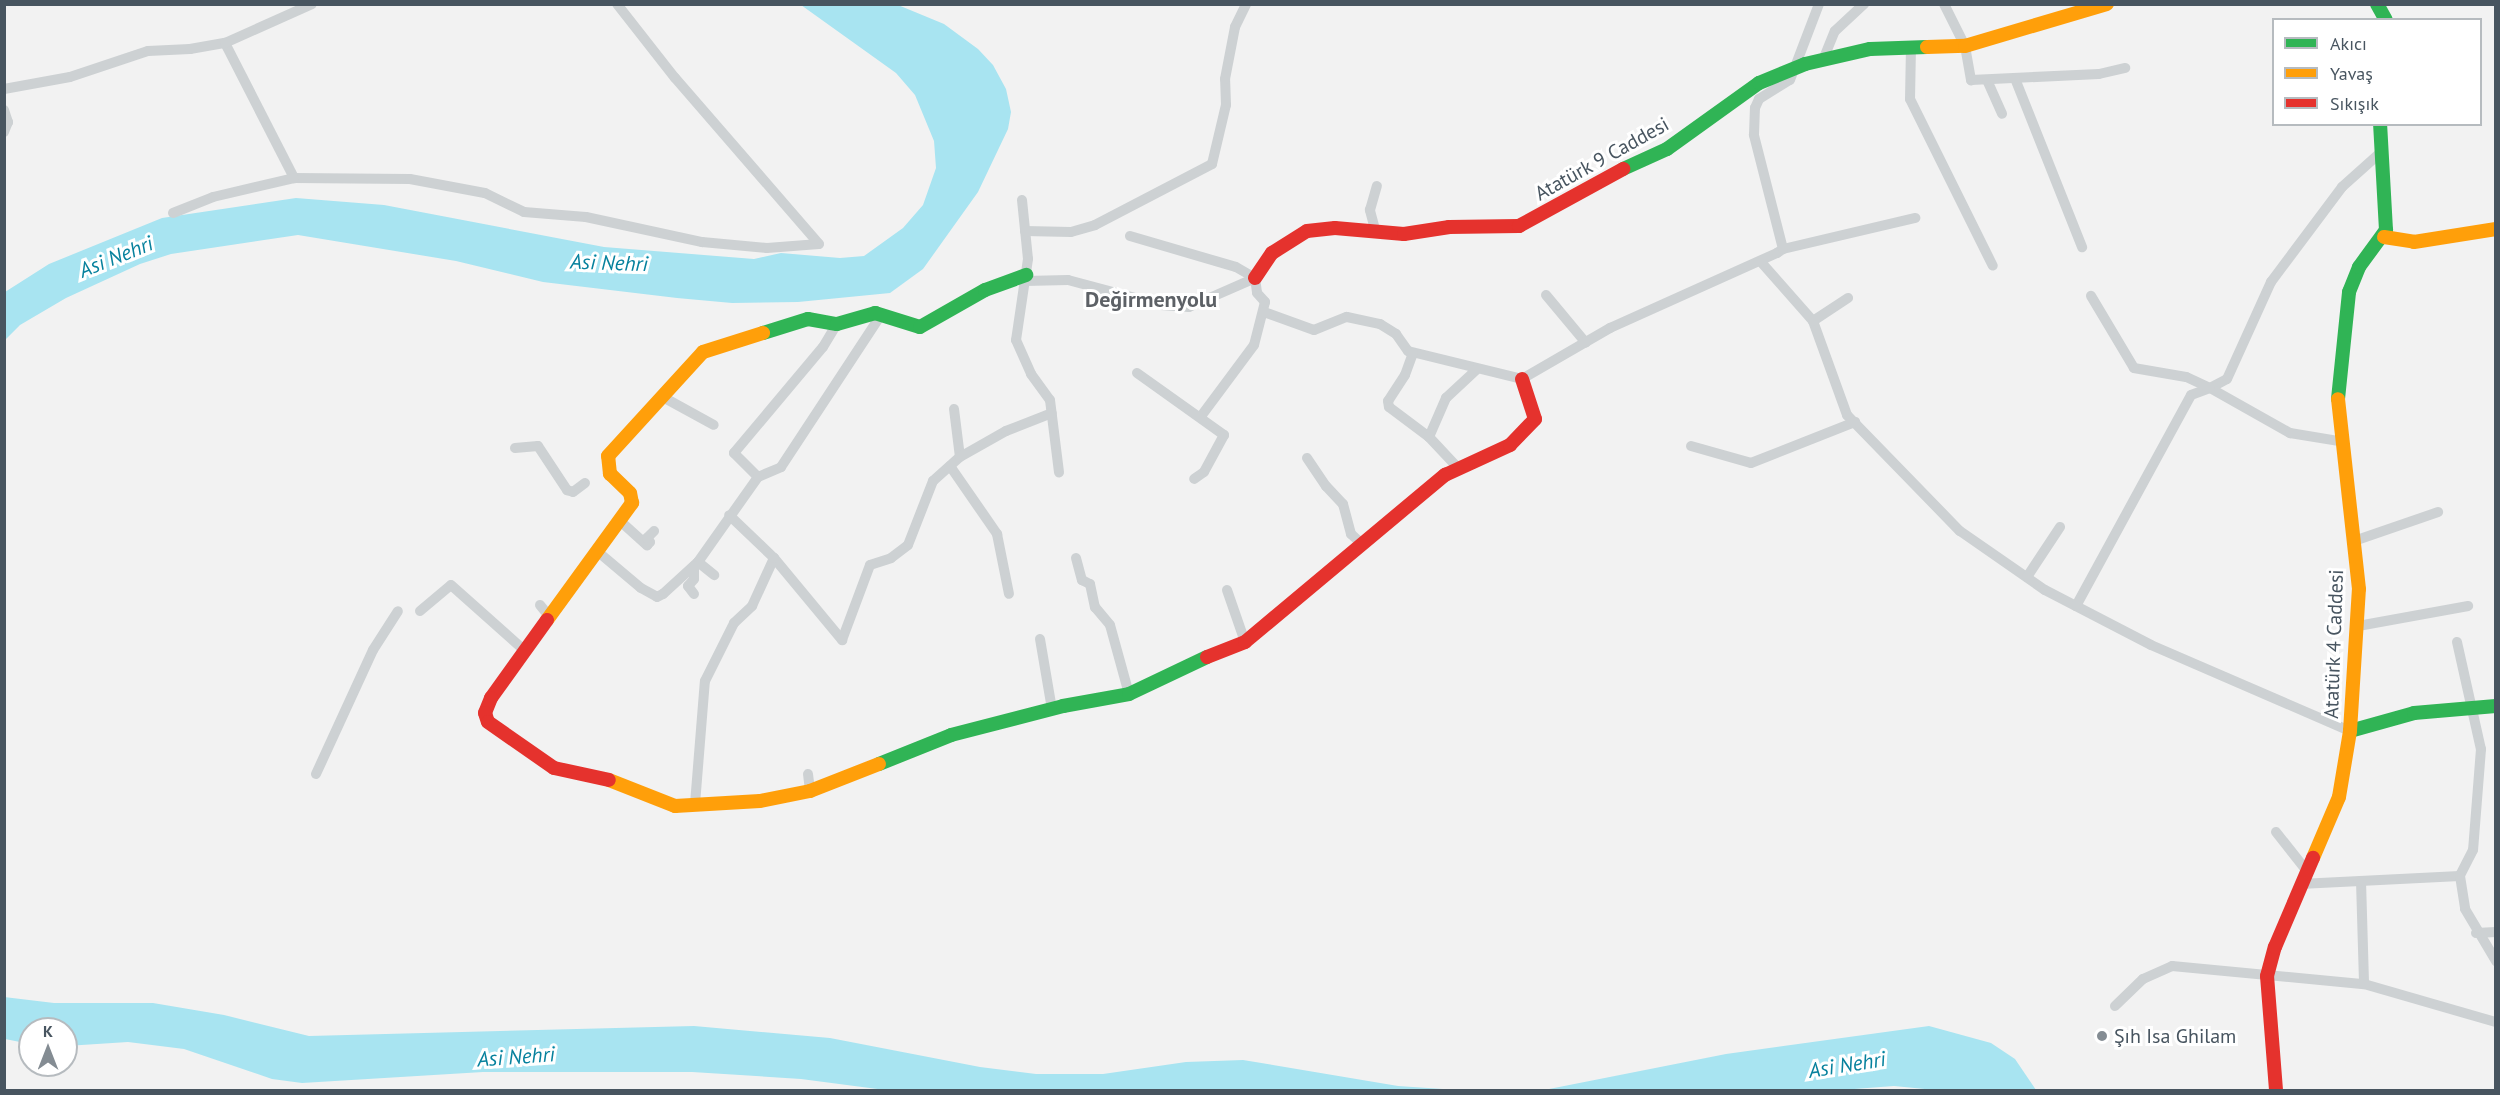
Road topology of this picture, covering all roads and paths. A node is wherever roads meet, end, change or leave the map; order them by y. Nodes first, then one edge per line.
1 (312, 4) edge
2 (617, 4) edge
3 (1246, 4) edge
4 (1819, 4) edge
5 (1864, 4) edge
6 (1944, 4) edge
7 (2107, 4) edge
8 (2378, 4) edge
9 (2384, 18) edge
10 (225, 42) junction
11 (1965, 46) junction
12 (1911, 47) junction
13 (1823, 60) junction
14 (1795, 68) junction
15 (2125, 68) dead end
16 (1987, 80) junction
17 (2016, 81) junction
18 (4, 89) edge
19 (4, 110) edge
20 (2002, 114) dead end
21 (2380, 126) edge
22 (4, 132) edge
23 (2380, 153) junction
24 (294, 178) junction
25 (1377, 186) dead end
26 (1022, 200) dead end
27 (173, 213) dead end
28 (1915, 218) dead end
29 (2496, 229) edge
30 (1025, 231) junction
31 (1376, 233) junction
32 (1130, 236) dead end
33 (2384, 237) junction
34 (2082, 247) dead end
35 (1783, 249) junction
36 (1761, 262) junction
37 (1993, 266) dead end
38 (1025, 278) junction
39 (1255, 278) junction
40 (1546, 295) dead end
41 (2091, 296) dead end
42 (1848, 298) dead end
43 (1264, 312) junction
44 (881, 315) junction
45 (1813, 321) junction
46 (837, 324) junction
47 (1586, 343) junction
48 (1413, 353) junction
49 (1476, 370) junction
50 (1137, 373) dead end
51 (1522, 379) junction
52 (2210, 388) junction
53 (661, 396) junction
54 (954, 409) dead end
55 (1052, 413) junction
56 (1202, 416) junction
57 (1855, 422) junction
58 (714, 426) dead end
59 (1429, 437) junction
60 (2339, 441) junction
61 (1690, 446) dead end
62 (515, 448) dead end
63 (960, 457) junction
64 (1307, 458) dead end
65 (950, 466) junction
66 (1460, 470) junction
67 (1059, 472) dead end
68 (758, 477) junction
69 (1194, 479) dead end
70 (585, 483) dead end
71 (2438, 512) dead end
72 (729, 515) junction
73 (619, 520) junction
74 (2060, 528) dead end
75 (654, 531) dead end
76 (2354, 541) junction
77 (1361, 543) junction
78 (597, 551) junction
79 (774, 558) junction
80 (1077, 558) dead end
81 (696, 564) junction
82 (714, 575) dead end
83 (2027, 577) junction
84 (1227, 590) dead end
85 (694, 594) dead end
86 (1009, 594) dead end
87 (540, 605) dead end
88 (2076, 606) junction
89 (2468, 606) dead end
90 (398, 611) dead end
91 (420, 611) dead end
92 (549, 616) junction
93 (2358, 626) junction
94 (1040, 639) dead end
95 (1245, 642) junction
96 (2457, 642) dead end
97 (524, 650) junction
98 (1129, 694) junction
99 (2496, 706) edge
100 (1052, 709) junction
101 (2474, 710) junction
102 (2350, 731) junction
103 (316, 774) dead end
104 (808, 774) dead end
105 (810, 791) junction
106 (695, 804) junction
107 (2276, 832) dead end
108 (2306, 870) junction
109 (2460, 876) junction
110 (2361, 881) junction
111 (2300, 884) junction
112 (2496, 932) edge
113 (2476, 933) junction
114 (2496, 961) edge
115 (2267, 976) junction
116 (2364, 984) junction
117 (2115, 1006) dead end
118 (2496, 1023) edge
119 (2276, 1090) edge

1 - 10 street
2 - 24 street
3 - 30 street
4 - 14 street
5 - 13 street
6 - 11 street
7 - 11 street, Atatürk 9 Caddesi
8 - 9 street
10 - 18 street
10 - 24 street
11 - 12 street, Atatürk 9 Caddesi
11 - 16 street
12 - 13 street, Atatürk 9 Caddesi
12 - 37 street
13 - 14 street, Atatürk 9 Caddesi
14 - 31 street, Atatürk 9 Caddesi
14 - 35 street
15 - 17 street
16 - 17 street
16 - 20 street
17 - 34 street
19 - 22 street
21 - 23 street
23 - 33 street
23 - 52 street
24 - 27 street
25 - 31 street
26 - 30 street
28 - 35 street
29 - 33 street
30 - 38 street
31 - 39 street, Atatürk 9 Caddesi
32 - 39 street
33 - 60 street, Atatürk 4 Caddesi
35 - 36 street
36 - 45 street
36 - 47 street
38 - 39 street
38 - 44 street
38 - 55 street
39 - 43 street
40 - 47 street
41 - 52 street
42 - 45 street
43 - 48 street
43 - 56 street
44 - 46 street
44 - 68 street
45 - 57 street
46 - 53 street
46 - 68 street
47 - 51 street
48 - 49 street
48 - 59 street
49 - 51 street
49 - 59 street
50 - 56 street
51 - 66 street
52 - 60 street
52 - 88 street
53 - 58 street
53 - 73 street
54 - 63 street
55 - 63 street
55 - 67 street
56 - 69 street
57 - 61 street
57 - 83 street
59 - 66 street
60 - 76 street, Atatürk 4 Caddesi
62 - 70 street
63 - 65 street
64 - 77 street
65 - 79 street
65 - 86 street
66 - 77 street
68 - 72 street
71 - 76 street
72 - 79 street
72 - 81 street
73 - 75 street
73 - 78 street
74 - 83 street
76 - 93 street, Atatürk 4 Caddesi
77 - 95 street
78 - 81 street
78 - 92 street
79 - 106 street
80 - 98 street
81 - 82 street
81 - 85 street
83 - 88 street
84 - 95 street
87 - 92 street
88 - 102 street
89 - 93 street
90 - 103 street
91 - 97 street
92 - 97 street
93 - 102 street, Atatürk 4 Caddesi
94 - 100 street
95 - 98 street
96 - 101 street
97 - 106 street
98 - 100 street
99 - 101 street
100 - 105 street
101 - 102 street
101 - 109 street
102 - 108 street, Atatürk 4 Caddesi
104 - 105 street
105 - 106 street
107 - 108 street
108 - 111 street, Atatürk 4 Caddesi
109 - 110 street
109 - 113 street
110 - 111 street
110 - 116 street
111 - 115 street, Atatürk 4 Caddesi
112 - 113 street
113 - 114 street
115 - 116 street
115 - 117 street
115 - 119 street, Atatürk 4 Caddesi
116 - 118 street

